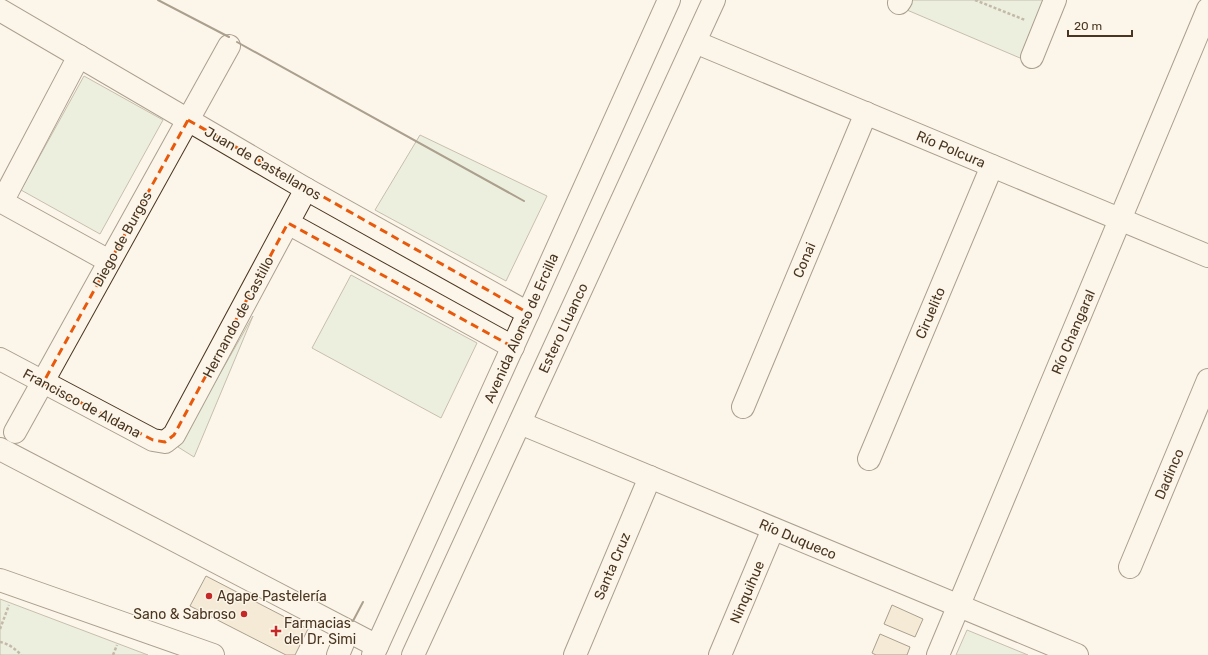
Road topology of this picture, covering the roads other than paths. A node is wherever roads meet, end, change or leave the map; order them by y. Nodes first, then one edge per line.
1 (668, 0) edge
2 (714, 0) edge
3 (1055, 0) edge
4 (1208, 9) edge
5 (0, 10) edge
6 (695, 42) junction
7 (229, 46) dead end
8 (78, 56) junction
9 (1032, 57) dead end
10 (866, 113) junction
11 (188, 120) junction
12 (992, 166) junction
13 (306, 189) junction
14 (1, 202) edge
15 (1120, 219) junction
16 (288, 223) junction
17 (1208, 256) edge
18 (109, 261) junction
19 (528, 313) junction
20 (513, 347) junction
21 (0, 359) edge
22 (1208, 380) edge
23 (43, 383) junction
24 (743, 407) dead end
25 (520, 423) junction
26 (15, 432) dead end
27 (165, 442) joint
28 (0, 449) edge
29 (869, 459) dead end
30 (650, 477) junction
31 (773, 528) junction
32 (1130, 567) dead end
33 (0, 580) edge
34 (959, 606) junction
35 (375, 651) edge
36 (213, 655) edge
37 (413, 655) edge
38 (574, 655) edge
39 (720, 655) edge
40 (938, 655) edge
41 (1077, 655) edge

1 - 19 street, Avenida Alonso de Ercilla
2 - 6 street, Estero Lluanco
3 - 9 street
4 - 15 street, Río Changaral
5 - 8 street, Juan de Castellanos
6 - 10 street, Río Polcura
6 - 25 street, Estero Lluanco
7 - 11 street, Diego de Burgos
8 - 11 street, Juan de Castellanos
8 - 14 street
10 - 12 street, Río Polcura
10 - 24 street, Conai
11 - 13 street, Juan de Castellanos
11 - 18 street, Diego de Burgos
12 - 15 street, Río Polcura
12 - 29 street, Ciruelito
13 - 16 street, Hernando de Castillo
13 - 19 street, Juan de Castellanos
14 - 18 street
15 - 17 street, Río Polcura
15 - 34 street, Río Changaral
16 - 20 street
16 - 27 street, Hernando de Castillo
18 - 23 street, Diego de Burgos
19 - 20 street, Avenida Alonso de Ercilla
20 - 35 street, Avenida Alonso de Ercilla
21 - 23 street, Francisco de Aldana
22 - 32 street, Dadinco
23 - 26 street, Diego de Burgos
23 - 27 street, Francisco de Aldana
25 - 30 street, Río Duqueco
25 - 37 street, Estero Lluanco
28 - 35 street
30 - 31 street, Río Duqueco
30 - 38 street, Santa Cruz
31 - 34 street, Río Duqueco
31 - 39 street, Ninquihue
33 - 36 street
34 - 40 street, Río Changaral
34 - 41 street, Río Duqueco

